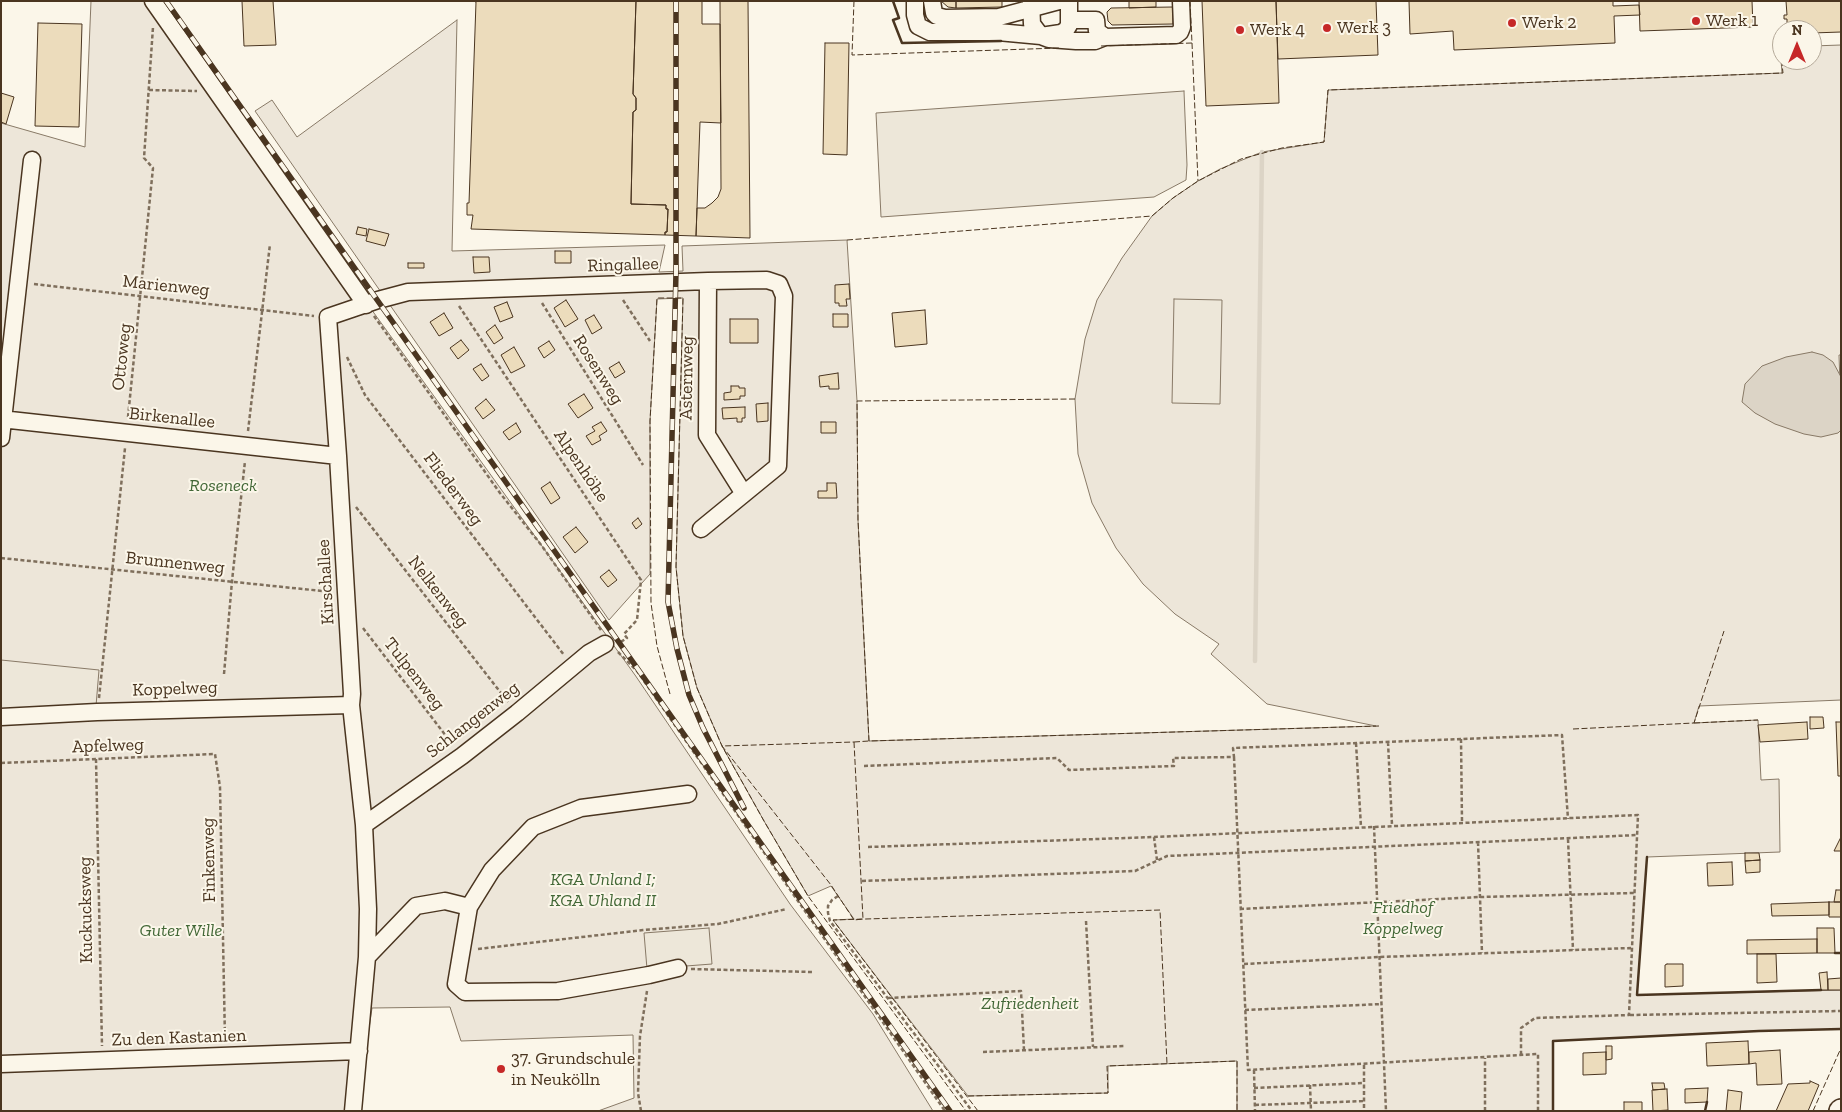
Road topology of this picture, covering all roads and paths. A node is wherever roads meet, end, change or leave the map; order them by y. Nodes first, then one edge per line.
1 (915, 1) edge
2 (932, 1) edge
3 (1059, 1) edge
4 (1070, 1) edge
5 (1181, 1) edge
6 (156, 5) edge
7 (1031, 5) edge
8 (1068, 20) junction
9 (1041, 36) junction
10 (1105, 37) junction
11 (215, 89) junction
12 (149, 90) junction
13 (32, 160) dead end
14 (708, 281) junction
15 (18, 282) junction
16 (614, 286) junction
17 (532, 287) junction
18 (449, 290) junction
19 (141, 296) junction
20 (366, 305) junction
21 (328, 317) junction
22 (650, 342) dead end
23 (344, 352) dead end
24 (2, 420) edge
25 (127, 433) junction
26 (1, 438) edge
27 (338, 456) junction
28 (643, 465) dead end
29 (340, 486) junction
30 (744, 494) junction
31 (701, 529) dead end
32 (1, 558) edge
33 (112, 569) junction
34 (347, 600) junction
35 (609, 645) junction
36 (573, 666) junction
37 (351, 704) junction
38 (97, 712) junction
39 (517, 713) junction
40 (1, 717) edge
41 (1460, 739) junction
42 (1388, 742) junction
43 (1356, 743) junction
44 (215, 754) joint
45 (462, 756) junction
46 (1234, 757) junction
47 (96, 759) junction
48 (1, 763) edge
49 (864, 766) dead end
50 (688, 794) dead end
51 (1568, 819) junction
52 (1462, 822) junction
53 (364, 825) junction
54 (1374, 826) junction
55 (1392, 826) junction
56 (1361, 827) junction
57 (1237, 833) junction
58 (1638, 835) junction
59 (1154, 837) junction
60 (1568, 839) junction
61 (1478, 842) junction
62 (1375, 846) junction
63 (868, 847) dead end
64 (1238, 853) junction
65 (1157, 860) junction
66 (862, 881) dead end
67 (1634, 893) junction
68 (1571, 895) junction
69 (838, 896) dead end
70 (1480, 897) junction
71 (1378, 902) junction
72 (469, 907) junction
73 (787, 909) dead end
74 (1240, 909) junction
75 (1086, 922) dead end
76 (1631, 948) junction
77 (1573, 950) junction
78 (461, 951) junction
79 (1482, 953) junction
80 (367, 957) junction
81 (1380, 957) junction
82 (1244, 964) junction
83 (678, 968) joint
84 (812, 972) dead end
85 (649, 975) junction
86 (888, 998) junction
87 (1382, 1004) junction
88 (1245, 1010) junction
89 (1841, 1011) edge
90 (1629, 1015) junction
91 (1125, 1046) dead end
92 (1093, 1047) junction
93 (1024, 1050) junction
94 (359, 1051) junction
95 (983, 1052) dead end
96 (1521, 1056) junction
97 (226, 1057) junction
98 (1485, 1058) junction
99 (102, 1060) junction
100 (1, 1064) edge
101 (1384, 1064) junction
102 (1364, 1065) junction
103 (1254, 1070) junction
104 (1364, 1084) junction
105 (1310, 1085) junction
106 (1254, 1088) junction
107 (1364, 1101) junction
108 (1310, 1104) junction
109 (1254, 1105) junction
110 (353, 1111) edge
111 (641, 1111) edge
112 (945, 1111) edge
113 (972, 1111) edge
114 (1255, 1111) edge
115 (1311, 1111) edge
116 (1364, 1111) edge
117 (1386, 1111) edge
118 (1485, 1111) edge
119 (1538, 1111) edge

1 - 9 street
2 - 7 street
3 - 7 street
4 - 8 street
5 - 10 street
6 - 11 street
6 - 12 path, Ottoweg
7 - 9 street
8 - 9 street
8 - 10 street
9 - 10 street
11 - 12 path
11 - 20 street
12 - 19 path, Ottoweg
13 - 15 street
14 - 16 street, Ringallee
14 - 30 street, Asternweg
14 - 30 street, Ringallee
15 - 19 path, Marienweg
15 - 24 street
16 - 17 street, Ringallee
16 - 22 path
17 - 18 street, Ringallee
17 - 28 path, Rosenweg
18 - 20 street, Ringallee
18 - 35 path, Alpenhöhe
19 - 21 path, Marienweg
19 - 25 path, Ottoweg
20 - 21 street, Ringallee
20 - 35 path
21 - 27 street
23 - 36 path, Fliederweg
24 - 25 street, Birkenallee
24 - 26 street
25 - 27 street, Birkenallee
25 - 33 path, Ottoweg
27 - 29 street, Kirschallee
29 - 34 street, Kirschallee
29 - 39 path, Nelkenweg
30 - 31 street, Ringallee
32 - 33 path, Brunnenweg
33 - 34 path, Brunnenweg
33 - 38 path, Ottoweg
34 - 37 street, Kirschallee
34 - 45 path, Tulpenweg
35 - 36 street, Schlangenweg
35 - 112 path
36 - 39 street, Schlangenweg
37 - 38 street, Koppelweg
37 - 53 street
38 - 40 street, Koppelweg
39 - 45 street, Schlangenweg
41 - 42 path
41 - 51 path
41 - 52 path
42 - 43 path
42 - 55 path
43 - 46 path
43 - 56 path
44 - 47 path, Apfelweg
44 - 97 path, Finkenweg
45 - 53 street, Schlangenweg
46 - 49 path
46 - 57 path
47 - 48 path, Apfelweg
47 - 99 path, Kuckucksweg
50 - 72 street
51 - 52 path
51 - 58 path
52 - 55 path
53 - 80 street
54 - 55 path
54 - 56 path
54 - 62 path
56 - 57 path
57 - 59 path
57 - 64 path
58 - 60 path
58 - 67 path
59 - 63 path
59 - 65 path
60 - 61 path
60 - 68 path
61 - 62 path
61 - 70 path
62 - 64 path
62 - 71 path
64 - 65 path
64 - 74 path
65 - 66 path
67 - 68 path
67 - 76 path
68 - 70 path
68 - 77 path
69 - 86 path
70 - 71 path
70 - 79 path
71 - 74 path
71 - 81 path
72 - 78 street
72 - 80 street
73 - 78 path
74 - 82 path
75 - 92 path
76 - 77 path
76 - 90 path
77 - 79 path
78 - 85 street
79 - 81 path
80 - 94 street
81 - 82 path
81 - 87 path
82 - 88 path
83 - 84 path
83 - 85 street
85 - 111 path
86 - 93 path
86 - 113 path
87 - 88 path
87 - 101 path
88 - 103 path
89 - 90 path
90 - 96 path
91 - 92 path
92 - 93 path
93 - 95 path
94 - 97 street, Zu den Kastanien
94 - 110 street
96 - 98 path
96 - 119 path
97 - 99 street, Zu den Kastanien
98 - 101 path
98 - 118 path
99 - 100 street, Zu den Kastanien
101 - 102 path
101 - 117 path
102 - 103 path
102 - 104 path
103 - 106 path
104 - 105 path
104 - 107 path
105 - 106 path
105 - 108 path
106 - 109 path
107 - 108 path
107 - 116 path
108 - 109 path
108 - 115 path
109 - 114 path

